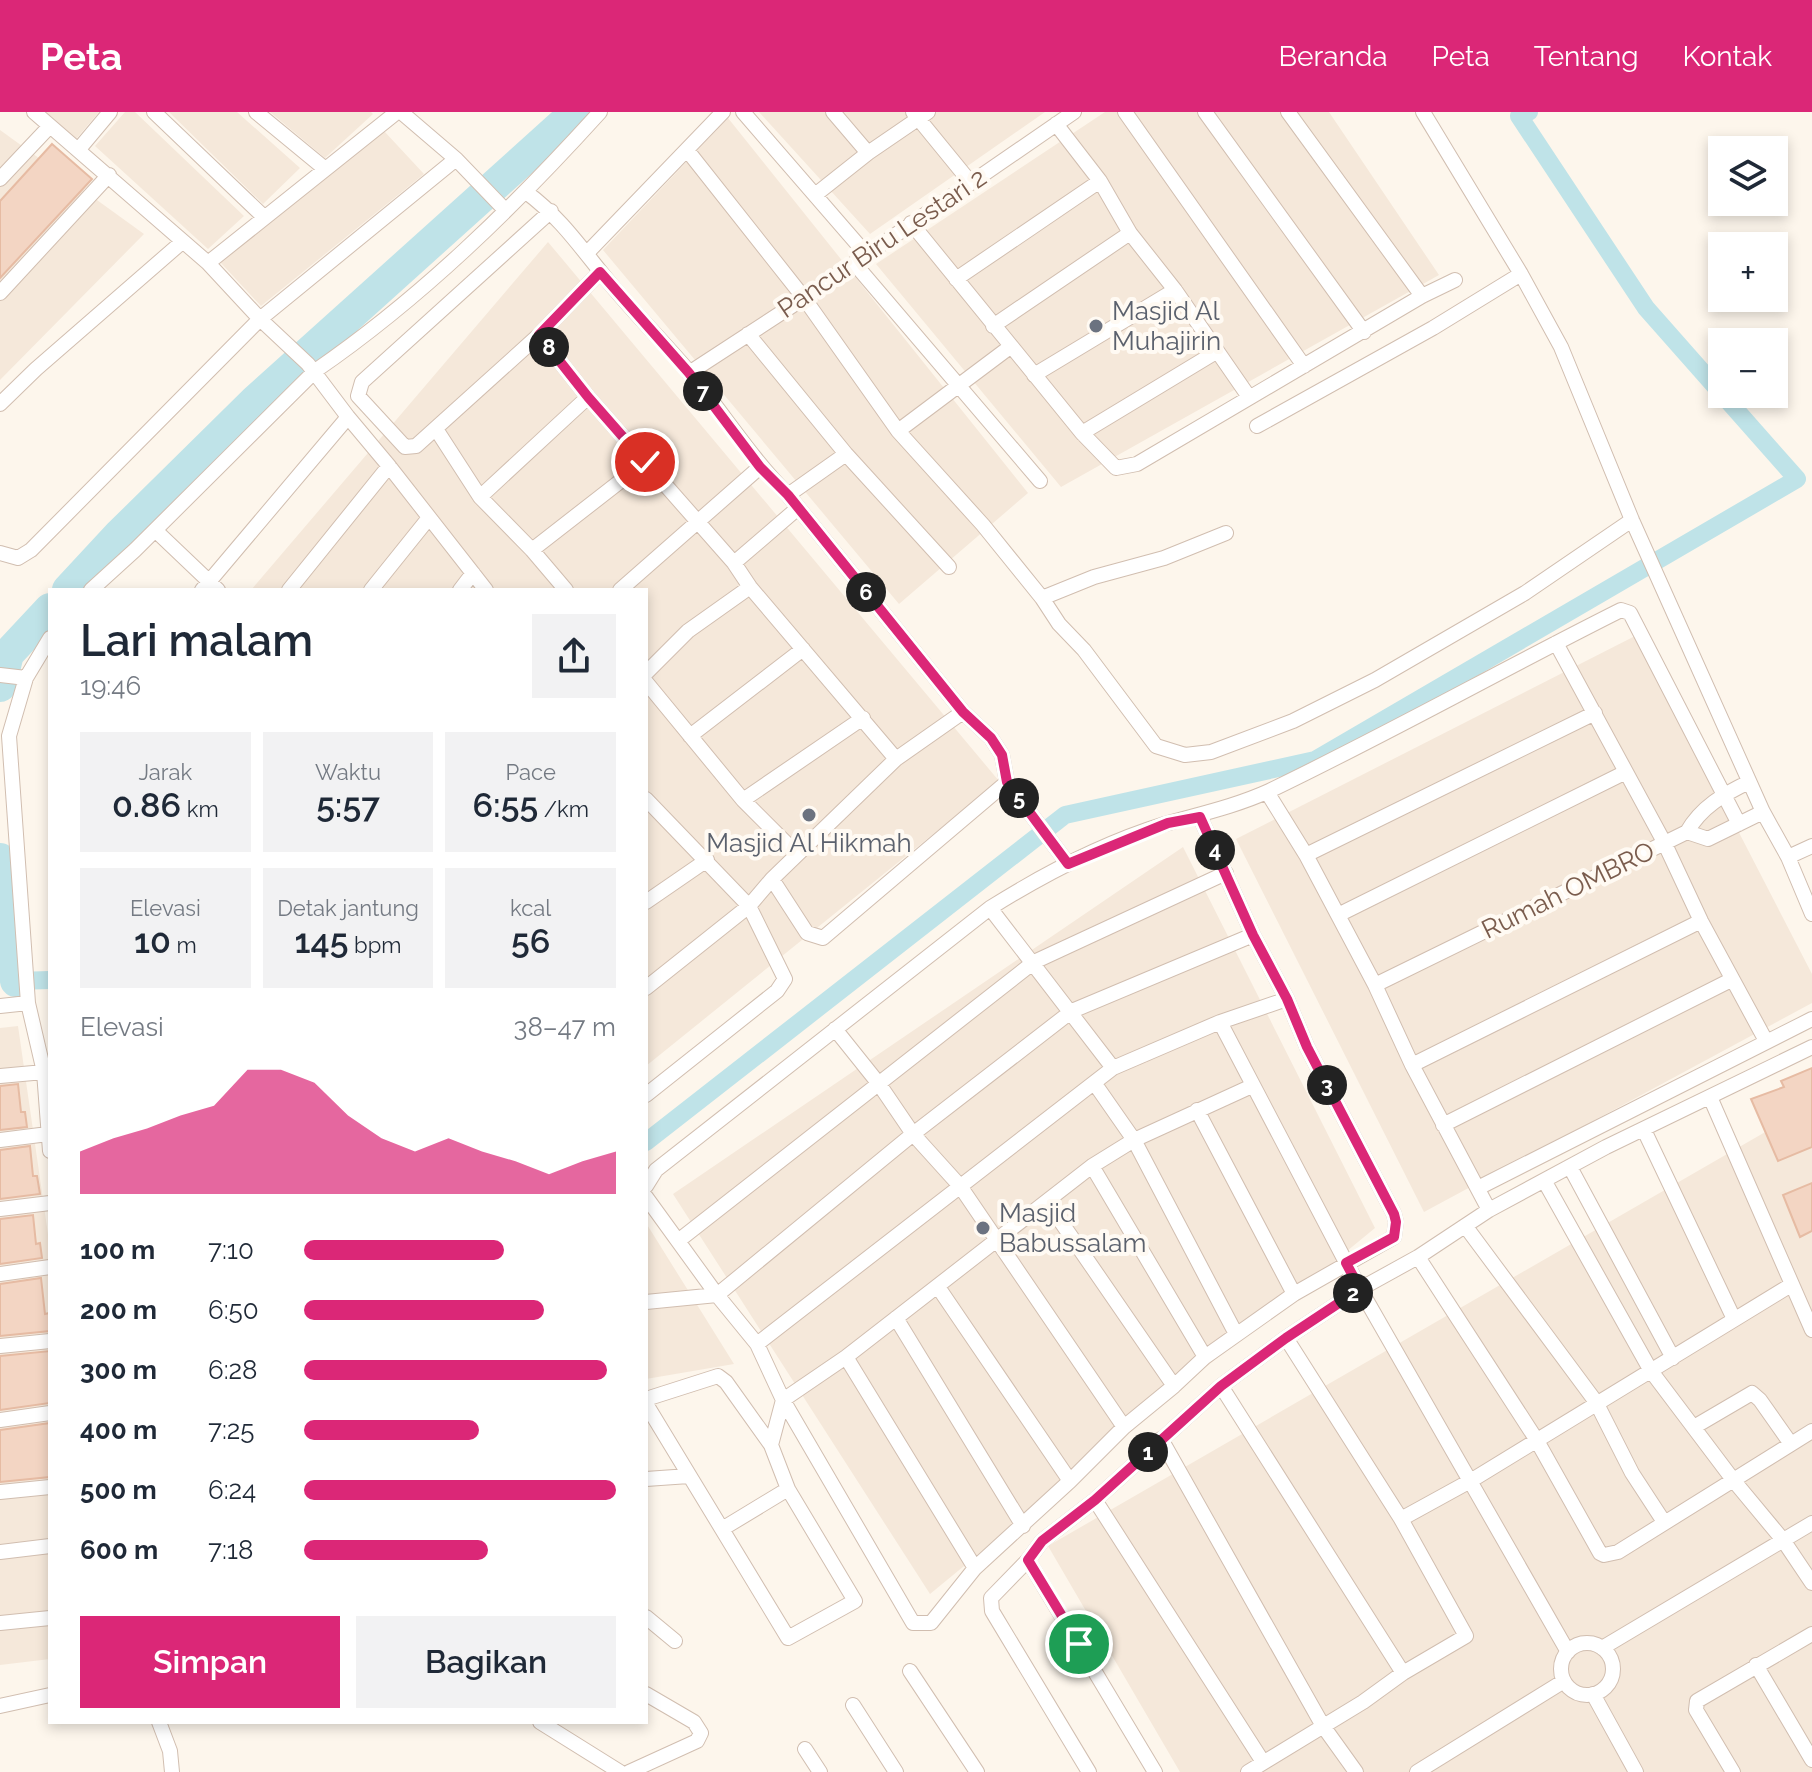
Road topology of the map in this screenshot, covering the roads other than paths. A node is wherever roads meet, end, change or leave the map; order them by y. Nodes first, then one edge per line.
1 (34, 112) edge
2 (110, 112) edge
3 (154, 112) edge
4 (256, 112) edge
5 (399, 112) edge
6 (600, 112) edge
7 (723, 112) edge
8 (743, 112) edge
9 (833, 112) edge
10 (1074, 112) edge
11 (1125, 112) edge
12 (1205, 112) edge
13 (1288, 112) edge
14 (1423, 112) edge
15 (920, 114) edge
16 (1056, 124) junction
17 (50, 126) junction
18 (79, 149) junction
19 (687, 150) junction
20 (868, 153) junction
21 (461, 164) junction
22 (324, 168) junction
23 (109, 175) junction
24 (0, 179) edge
25 (1100, 181) junction
26 (971, 183) junction
27 (526, 192) junction
28 (815, 195) junction
29 (500, 205) junction
30 (551, 211) junction
31 (264, 217) junction
32 (911, 223) junction
33 (1130, 233) junction
34 (182, 242) junction
35 (587, 253) junction
36 (860, 259) junction
37 (208, 263) junction
38 (600, 272) junction
39 (1521, 274) junction
40 (956, 279) junction
41 (1455, 280) dead end
42 (1175, 290) junction
43 (0, 293) edge
44 (1422, 296) junction
45 (804, 298) junction
46 (260, 319) junction
47 (993, 326) junction
48 (1364, 332) junction
49 (748, 334) junction
50 (539, 335) junction
51 (1010, 347) junction
52 (1216, 352) junction
53 (1304, 366) junction
54 (311, 368) junction
55 (689, 373) junction
56 (1034, 375) junction
57 (959, 387) junction
58 (588, 397) junction
59 (1249, 397) junction
60 (0, 404) edge
61 (348, 417) junction
62 (1257, 426) dead end
63 (436, 429) junction
64 (898, 431) junction
65 (1082, 433) junction
66 (846, 454) junction
67 (645, 462) junction
68 (389, 466) junction
69 (760, 467) junction
70 (1040, 481) dead end
71 (788, 495) junction
72 (480, 497) junction
73 (798, 508) junction
74 (428, 519) junction
75 (1632, 520) junction
76 (697, 522) junction
77 (155, 530) junction
78 (1226, 533) dead end
79 (532, 550) junction
80 (0, 553) edge
81 (734, 563) junction
82 (949, 567) dead end
83 (473, 573) junction
84 (210, 587) edge
85 (750, 587) junction
86 (93, 588) edge
87 (291, 588) edge
88 (373, 588) edge
89 (462, 588) edge
90 (484, 588) edge
91 (564, 588) edge
92 (622, 588) edge
93 (1042, 598) junction
94 (48, 640) edge
95 (1556, 643) junction
96 (803, 649) junction
97 (648, 671) edge
98 (13, 676) edge
99 (648, 684) edge
100 (963, 712) junction
101 (1595, 713) junction
102 (863, 718) junction
103 (690, 736) junction
104 (896, 759) junction
105 (1626, 772) junction
106 (1007, 782) junction
107 (1749, 782) junction
108 (1267, 792) junction
109 (1725, 794) junction
110 (743, 800) junction
111 (648, 801) edge
112 (1763, 812) junction
113 (1200, 817) junction
114 (1739, 824) junction
115 (1687, 832) junction
116 (1664, 842) junction
117 (1812, 846) edge
118 (797, 854) junction
119 (1306, 855) junction
120 (1788, 857) junction
121 (707, 860) junction
122 (1068, 864) junction
123 (1226, 873) junction
124 (772, 879) junction
125 (648, 901) edge
126 (749, 906) junction
127 (990, 908) junction
128 (1812, 914) edge
129 (1338, 915) junction
130 (1701, 921) junction
131 (1253, 935) junction
132 (1034, 962) junction
133 (1731, 980) junction
134 (1375, 985) junction
135 (648, 986) edge
136 (1287, 999) junction
137 (28, 1003) junction
138 (0, 1006) edge
139 (1072, 1011) junction
140 (1812, 1019) edge
141 (1220, 1022) junction
142 (835, 1029) junction
143 (1766, 1041) junction
144 (44, 1042) edge
145 (1812, 1047) edge
146 (1412, 1065) junction
147 (1113, 1068) junction
148 (44, 1072) junction
149 (0, 1076) edge
150 (879, 1084) junction
151 (1095, 1084) junction
152 (1252, 1086) junction
153 (648, 1093) edge
154 (1710, 1097) junction
155 (1197, 1110) junction
156 (1443, 1125) junction
157 (1644, 1130) junction
158 (48, 1134) joint
159 (913, 1134) junction
160 (0, 1140) edge
161 (1134, 1140) junction
162 (1092, 1166) junction
163 (1570, 1167) junction
164 (1545, 1182) junction
165 (648, 1183) edge
166 (960, 1186) junction
167 (1478, 1188) junction
168 (648, 1200) edge
169 (48, 1203) edge
170 (1048, 1203) junction
171 (0, 1209) edge
172 (1489, 1210) junction
173 (1466, 1227) junction
174 (997, 1239) junction
175 (678, 1241) junction
176 (1418, 1257) junction
177 (1346, 1263) junction
178 (48, 1267) edge
179 (0, 1274) edge
180 (1791, 1285) junction
181 (938, 1287) junction
182 (1360, 1289) junction
183 (1294, 1294) junction
184 (717, 1295) junction
185 (648, 1302) edge
186 (896, 1318) junction
187 (1734, 1319) junction
188 (1812, 1330) edge
189 (1236, 1334) junction
190 (1286, 1338) junction
191 (48, 1341) edge
192 (757, 1344) junction
193 (0, 1346) edge
194 (846, 1357) junction
195 (1205, 1357) junction
196 (1673, 1358) junction
197 (1651, 1371) junction
198 (1174, 1386) junction
199 (1221, 1386) junction
200 (783, 1400) junction
201 (648, 1401) edge
202 (1596, 1402) junction
203 (648, 1405) edge
204 (48, 1413) edge
205 (0, 1420) edge
206 (1124, 1427) junction
207 (1694, 1427) junction
208 (1812, 1431) edge
209 (1161, 1439) junction
210 (1536, 1439) junction
211 (1791, 1444) junction
212 (771, 1445) junction
213 (689, 1476) junction
214 (648, 1479) edge
215 (1472, 1480) junction
216 (1070, 1481) junction
217 (1734, 1481) junction
218 (48, 1487) edge
219 (788, 1489) junction
220 (0, 1492) edge
221 (1095, 1500) junction
222 (1401, 1519) junction
223 (1664, 1522) junction
224 (1812, 1523) edge
225 (1023, 1526) junction
226 (722, 1529) junction
227 (1783, 1540) junction
228 (48, 1546) edge
229 (0, 1552) edge
230 (1028, 1560) junction
231 (975, 1568) junction
232 (1812, 1583) edge
233 (48, 1618) edge
234 (648, 1619) edge
235 (0, 1623) edge
236 (1812, 1634) edge
237 (675, 1641) dead end
238 (1602, 1648) junction
239 (1568, 1652) junction
240 (1756, 1665) junction
241 (910, 1671) dead end
242 (1403, 1673) junction
243 (1564, 1681) junction
244 (1593, 1694) junction
245 (48, 1695) edge
246 (648, 1695) edge
247 (853, 1705) dead end
248 (0, 1706) edge
249 (160, 1724) edge
250 (543, 1724) edge
251 (1323, 1726) junction
252 (805, 1749) dead end
253 (1812, 1760) edge
254 (1263, 1762) junction
255 (172, 1772) edge
256 (620, 1772) edge
257 (629, 1772) edge
258 (820, 1772) edge
259 (896, 1772) edge
260 (977, 1772) edge
261 (1089, 1772) edge
262 (1155, 1772) edge
263 (1248, 1772) edge
264 (1356, 1772) edge
265 (1417, 1772) edge
266 (1636, 1772) edge
267 (1733, 1772) edge

1 - 17 street
2 - 18 street
3 - 31 street
4 - 22 street
5 - 21 street
5 - 22 street
6 - 27 street
7 - 19 street
8 - 28 street
9 - 20 street
10 - 16 street, Pancur Biru Lestari 2
11 - 53 street
12 - 48 street
13 - 44 street
14 - 39 street
15 - 20 street
15 - 26 street
16 - 25 street
16 - 26 street, Pancur Biru Lestari 2
17 - 18 street
17 - 24 street
18 - 23 street
19 - 35 street
19 - 45 street
20 - 28 street
21 - 29 street
21 - 46 street
22 - 31 street
23 - 34 street
23 - 43 street
25 - 33 street
25 - 40 street
26 - 32 street, Pancur Biru Lestari 2
27 - 29 street
27 - 30 street
28 - 36 street
29 - 54 street
30 - 35 street
30 - 63 street
31 - 37 street
32 - 36 street, Pancur Biru Lestari 2
32 - 40 street
33 - 42 street
33 - 47 street
34 - 37 street
34 - 60 street
35 - 38 street
36 - 45 street, Pancur Biru Lestari 2
36 - 57 street
37 - 46 street
38 - 50 street
38 - 55 street
39 - 62 street
39 - 75 street
40 - 47 street
41 - 44 street
42 - 52 street
42 - 56 street
44 - 48 street
45 - 49 street, Pancur Biru Lestari 2
45 - 64 street
46 - 54 street
46 - 80 street
47 - 51 street
48 - 53 street
49 - 55 street, Pancur Biru Lestari 2
49 - 66 street
50 - 58 street
50 - 63 street
51 - 56 street
51 - 57 street
52 - 59 street
52 - 65 street
53 - 59 street
54 - 61 street
54 - 77 street
55 - 69 street
56 - 65 street
57 - 64 street
57 - 70 street
58 - 67 street
58 - 72 street
59 - 65 street
61 - 68 street
61 - 84 street
63 - 72 street
64 - 93 street
66 - 71 street
66 - 82 street
67 - 76 street
67 - 79 street
68 - 74 street
68 - 87 street
69 - 71 street
69 - 76 street
71 - 73 street
72 - 79 street
73 - 81 street
73 - 100 street
74 - 83 street
74 - 88 street
75 - 93 street
75 - 107 street
76 - 81 street
76 - 92 street
77 - 84 street
77 - 86 street
78 - 93 street
79 - 91 street
81 - 85 street
83 - 89 street
83 - 90 street
85 - 96 street
85 - 97 street
94 - 98 street
95 - 101 street
95 - 108 street
95 - 109 street
96 - 102 street
96 - 103 street
98 - 137 street
99 - 103 street
100 - 104 street
100 - 106 street
101 - 105 street
101 - 119 street
102 - 104 street
102 - 110 street
103 - 110 street
104 - 118 street
105 - 116 street
105 - 129 street
106 - 122 street
106 - 124 street
107 - 109 street
107 - 112 street
108 - 113 street
108 - 119 street
109 - 114 street
109 - 115 street
110 - 118 street
111 - 121 street
112 - 114 street, Rumah OMBRO
112 - 120 street
113 - 122 street
113 - 123 street
114 - 115 street, Rumah OMBRO
115 - 116 street, Rumah OMBRO
116 - 130 street
116 - 134 street, Rumah OMBRO
117 - 120 street
118 - 124 street
119 - 129 street
120 - 128 street
121 - 125 street
121 - 126 street
122 - 127 street
123 - 131 street
123 - 132 street
124 - 126 street
126 - 135 street
126 - 153 street
127 - 132 street
127 - 142 street
129 - 134 street
130 - 133 street
130 - 146 street
131 - 136 street
131 - 139 street
132 - 139 street
132 - 150 street
133 - 143 street
133 - 156 street
134 - 146 street
136 - 141 street
136 - 177 street
137 - 138 street
137 - 144 street
139 - 147 street
139 - 159 street
140 - 143 street
141 - 147 street
141 - 152 street
142 - 150 street
142 - 165 street
143 - 167 street
144 - 148 street
145 - 154 street
146 - 156 street
147 - 151 street
148 - 149 street
148 - 158 street
150 - 159 street
150 - 175 street
151 - 161 street
151 - 166 street
152 - 155 street
152 - 177 street
154 - 157 street
154 - 180 street
155 - 161 street
155 - 183 street
156 - 167 street
157 - 163 street
157 - 187 street
158 - 160 street
159 - 166 street
159 - 184 street
161 - 162 street
161 - 189 street
162 - 170 street
162 - 195 street
163 - 164 street
163 - 196 street
164 - 172 street
164 - 197 street
166 - 174 street
166 - 192 street
167 - 172 street
168 - 175 street
169 - 171 street
170 - 174 street
170 - 198 street
172 - 173 street
173 - 176 street
173 - 202 street
174 - 181 street
174 - 206 street
175 - 184 street
176 - 182 street
176 - 210 street
177 - 182 street
177 - 183 street
178 - 179 street
180 - 187 street
180 - 188 street
181 - 186 street
181 - 216 street
182 - 190 street
182 - 215 street
183 - 189 street
184 - 185 street
184 - 192 street
186 - 194 street
186 - 225 street
187 - 196 street
189 - 195 street
190 - 199 street
190 - 222 street
191 - 193 street
192 - 200 street
194 - 200 street
194 - 231 street
195 - 198 street
196 - 197 street
197 - 202 street
197 - 207 street
198 - 206 street
199 - 209 street
199 - 242 street
200 - 212 street
200 - 231 street
201 - 212 street
202 - 210 street
202 - 223 street
203 - 213 street
204 - 205 street
206 - 216 street
207 - 211 street
207 - 217 street
208 - 211 street
209 - 221 street
209 - 251 street
210 - 215 street
210 - 223 street
211 - 217 street
212 - 219 street
213 - 214 street
213 - 226 street
215 - 222 street
215 - 239 street
216 - 225 street
217 - 223 street
217 - 227 street
218 - 220 street
219 - 226 street
219 - 226 street
221 - 230 street
221 - 254 street
222 - 242 street
224 - 227 street
225 - 231 street
227 - 232 street
227 - 238 street
228 - 229 street
230 - 261 street
230 - 262 street
233 - 235 street
234 - 237 street
236 - 240 street
238 - 239 street
238 - 244 street
239 - 243 street
240 - 253 street
240 - 267 street
241 - 260 street
242 - 251 street
243 - 244 street
243 - 265 street
244 - 266 street
245 - 248 street
246 - 257 street
247 - 259 street
249 - 255 street
250 - 256 street
251 - 254 street
251 - 264 street
252 - 258 street
254 - 263 street

